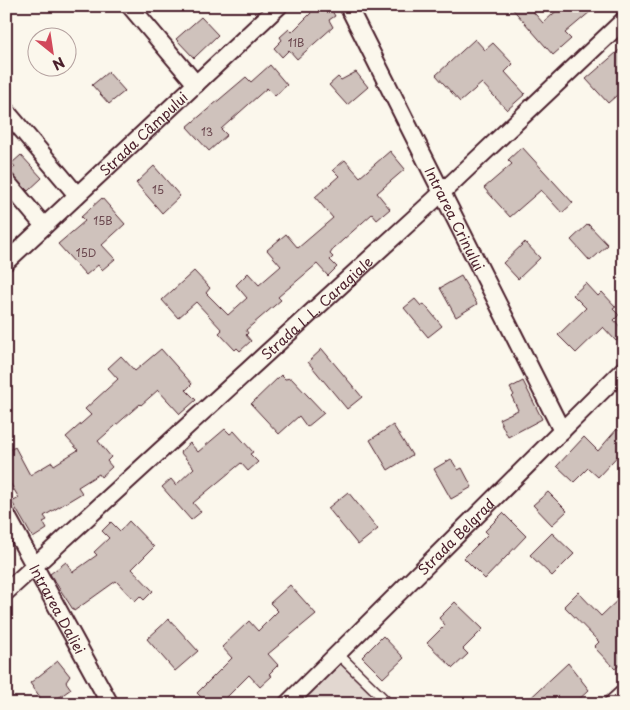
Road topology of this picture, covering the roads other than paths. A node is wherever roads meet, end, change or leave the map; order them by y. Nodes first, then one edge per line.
1 (130, 6) edge
2 (279, 6) edge
3 (348, 6) edge
4 (624, 20) edge
5 (196, 84) junction
6 (6, 111) edge
7 (6, 181) edge
8 (441, 191) junction
9 (77, 195) junction
10 (44, 226) junction
11 (6, 262) edge
12 (624, 369) edge
13 (562, 431) junction
14 (6, 514) edge
15 (34, 566) junction
16 (6, 592) edge
17 (338, 654) junction
18 (624, 693) edge
19 (110, 704) edge
20 (287, 704) edge
21 (388, 704) edge
22 (612, 704) edge

1 - 5 street
2 - 5 street, Strada Câmpului
3 - 8 street, Intrarea Crinului
4 - 8 street, Strada I. L. Caragiale
5 - 9 street, Strada Câmpului
6 - 9 street
7 - 10 street
8 - 13 street, Intrarea Crinului
8 - 15 street, Strada I. L. Caragiale
9 - 10 street, Strada Câmpului
10 - 11 street, Strada Câmpului
12 - 13 street, Strada Belgrad
13 - 17 street, Strada Belgrad
14 - 15 street, Intrarea Daliei
15 - 16 street, Strada I. L. Caragiale
15 - 19 street, Intrarea Daliei
17 - 20 street, Strada Belgrad
17 - 21 lane
18 - 22 street

